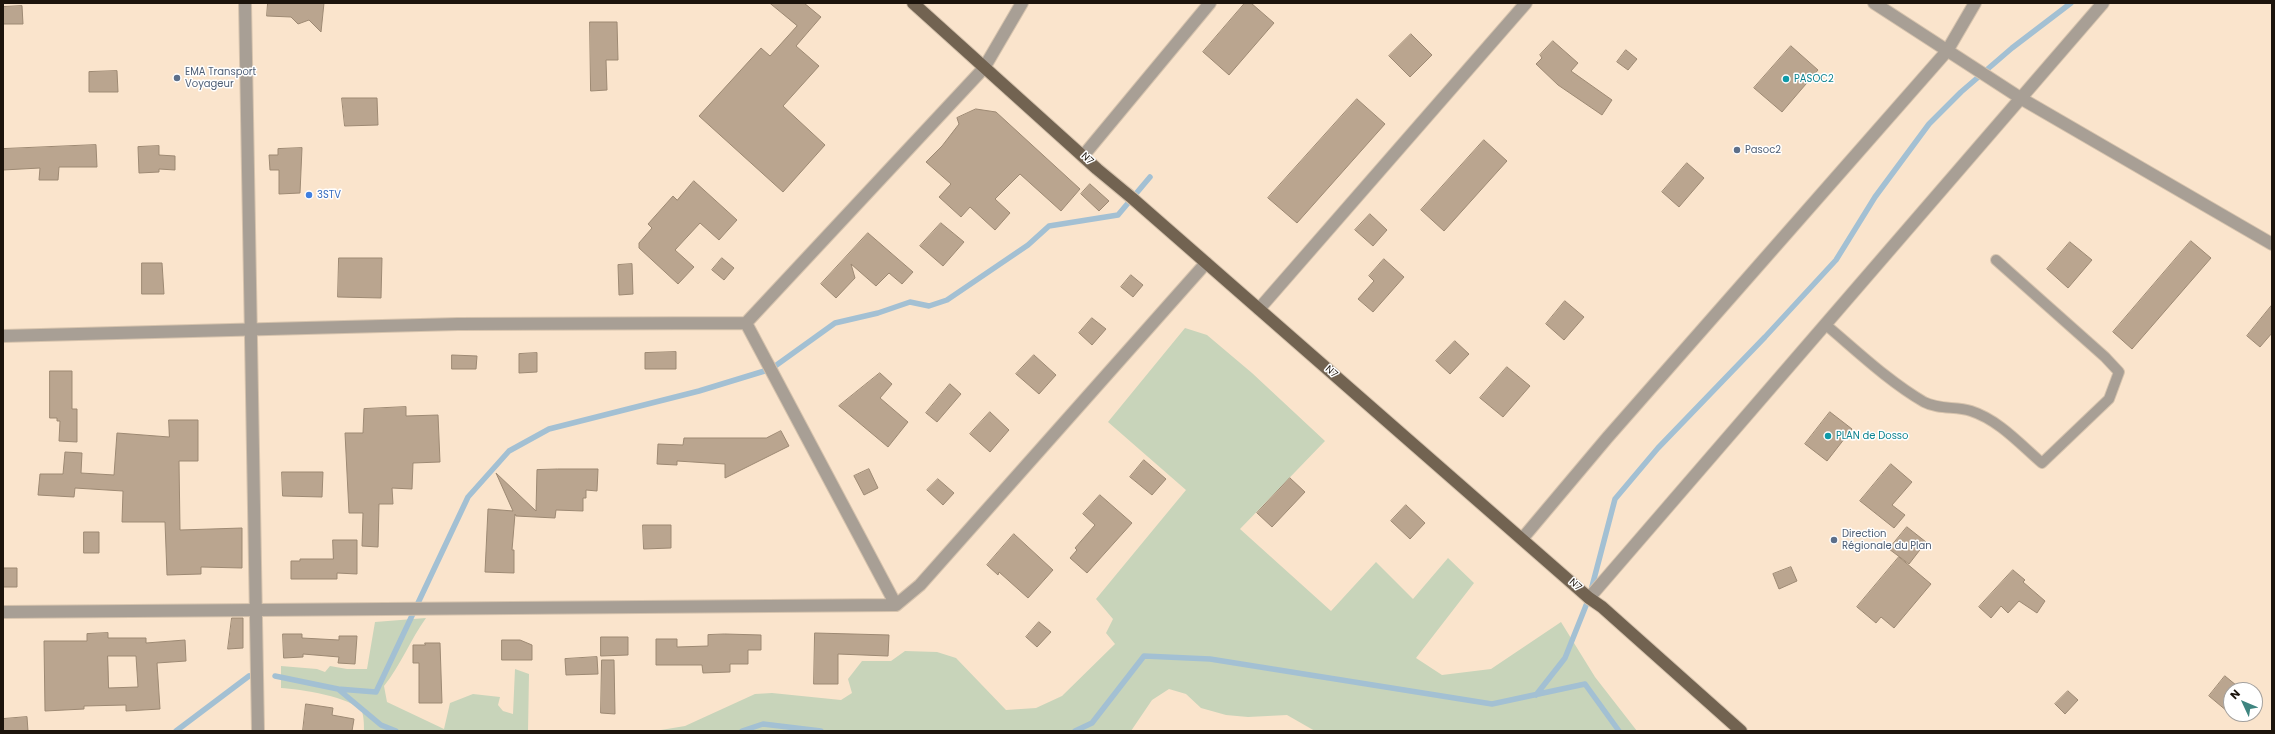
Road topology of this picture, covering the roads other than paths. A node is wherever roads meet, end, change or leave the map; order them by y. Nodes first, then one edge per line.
1 (246, 3) edge
2 (906, 3) edge
3 (913, 3) edge
4 (1022, 3) edge
5 (1210, 3) edge
6 (1526, 3) edge
7 (1874, 3) edge
8 (1975, 3) edge
9 (2103, 3) edge
10 (922, 12) junction
11 (1947, 50) junction
12 (984, 68) junction
13 (2022, 99) junction
14 (1083, 156) junction
15 (2272, 244) edge
16 (1996, 260) dead end
17 (1206, 262) junction
18 (1259, 309) junction
19 (746, 323) junction
20 (1826, 324) junction
21 (251, 329) junction
22 (3, 336) edge
23 (1522, 539) junction
24 (1589, 598) junction
25 (896, 605) junction
26 (256, 610) junction
27 (3, 612) edge
28 (258, 731) edge
29 (1741, 731) edge

1 - 21 street
2 - 10 main road
3 - 10 main road
4 - 12 street
5 - 14 street
6 - 18 street
7 - 11 street
8 - 11 street
9 - 13 street
10 - 12 main road, N7
11 - 13 street
11 - 23 street
12 - 14 main road, N7
12 - 19 street
13 - 15 street
13 - 20 street
14 - 17 main road, N7
16 - 20 lane
17 - 18 main road, N7
17 - 25 street
18 - 23 main road, N7
19 - 21 street
19 - 25 street
20 - 24 street
21 - 22 street
21 - 26 street
23 - 24 main road, N7
24 - 29 main road, N7
25 - 26 street
26 - 27 street
26 - 28 street

